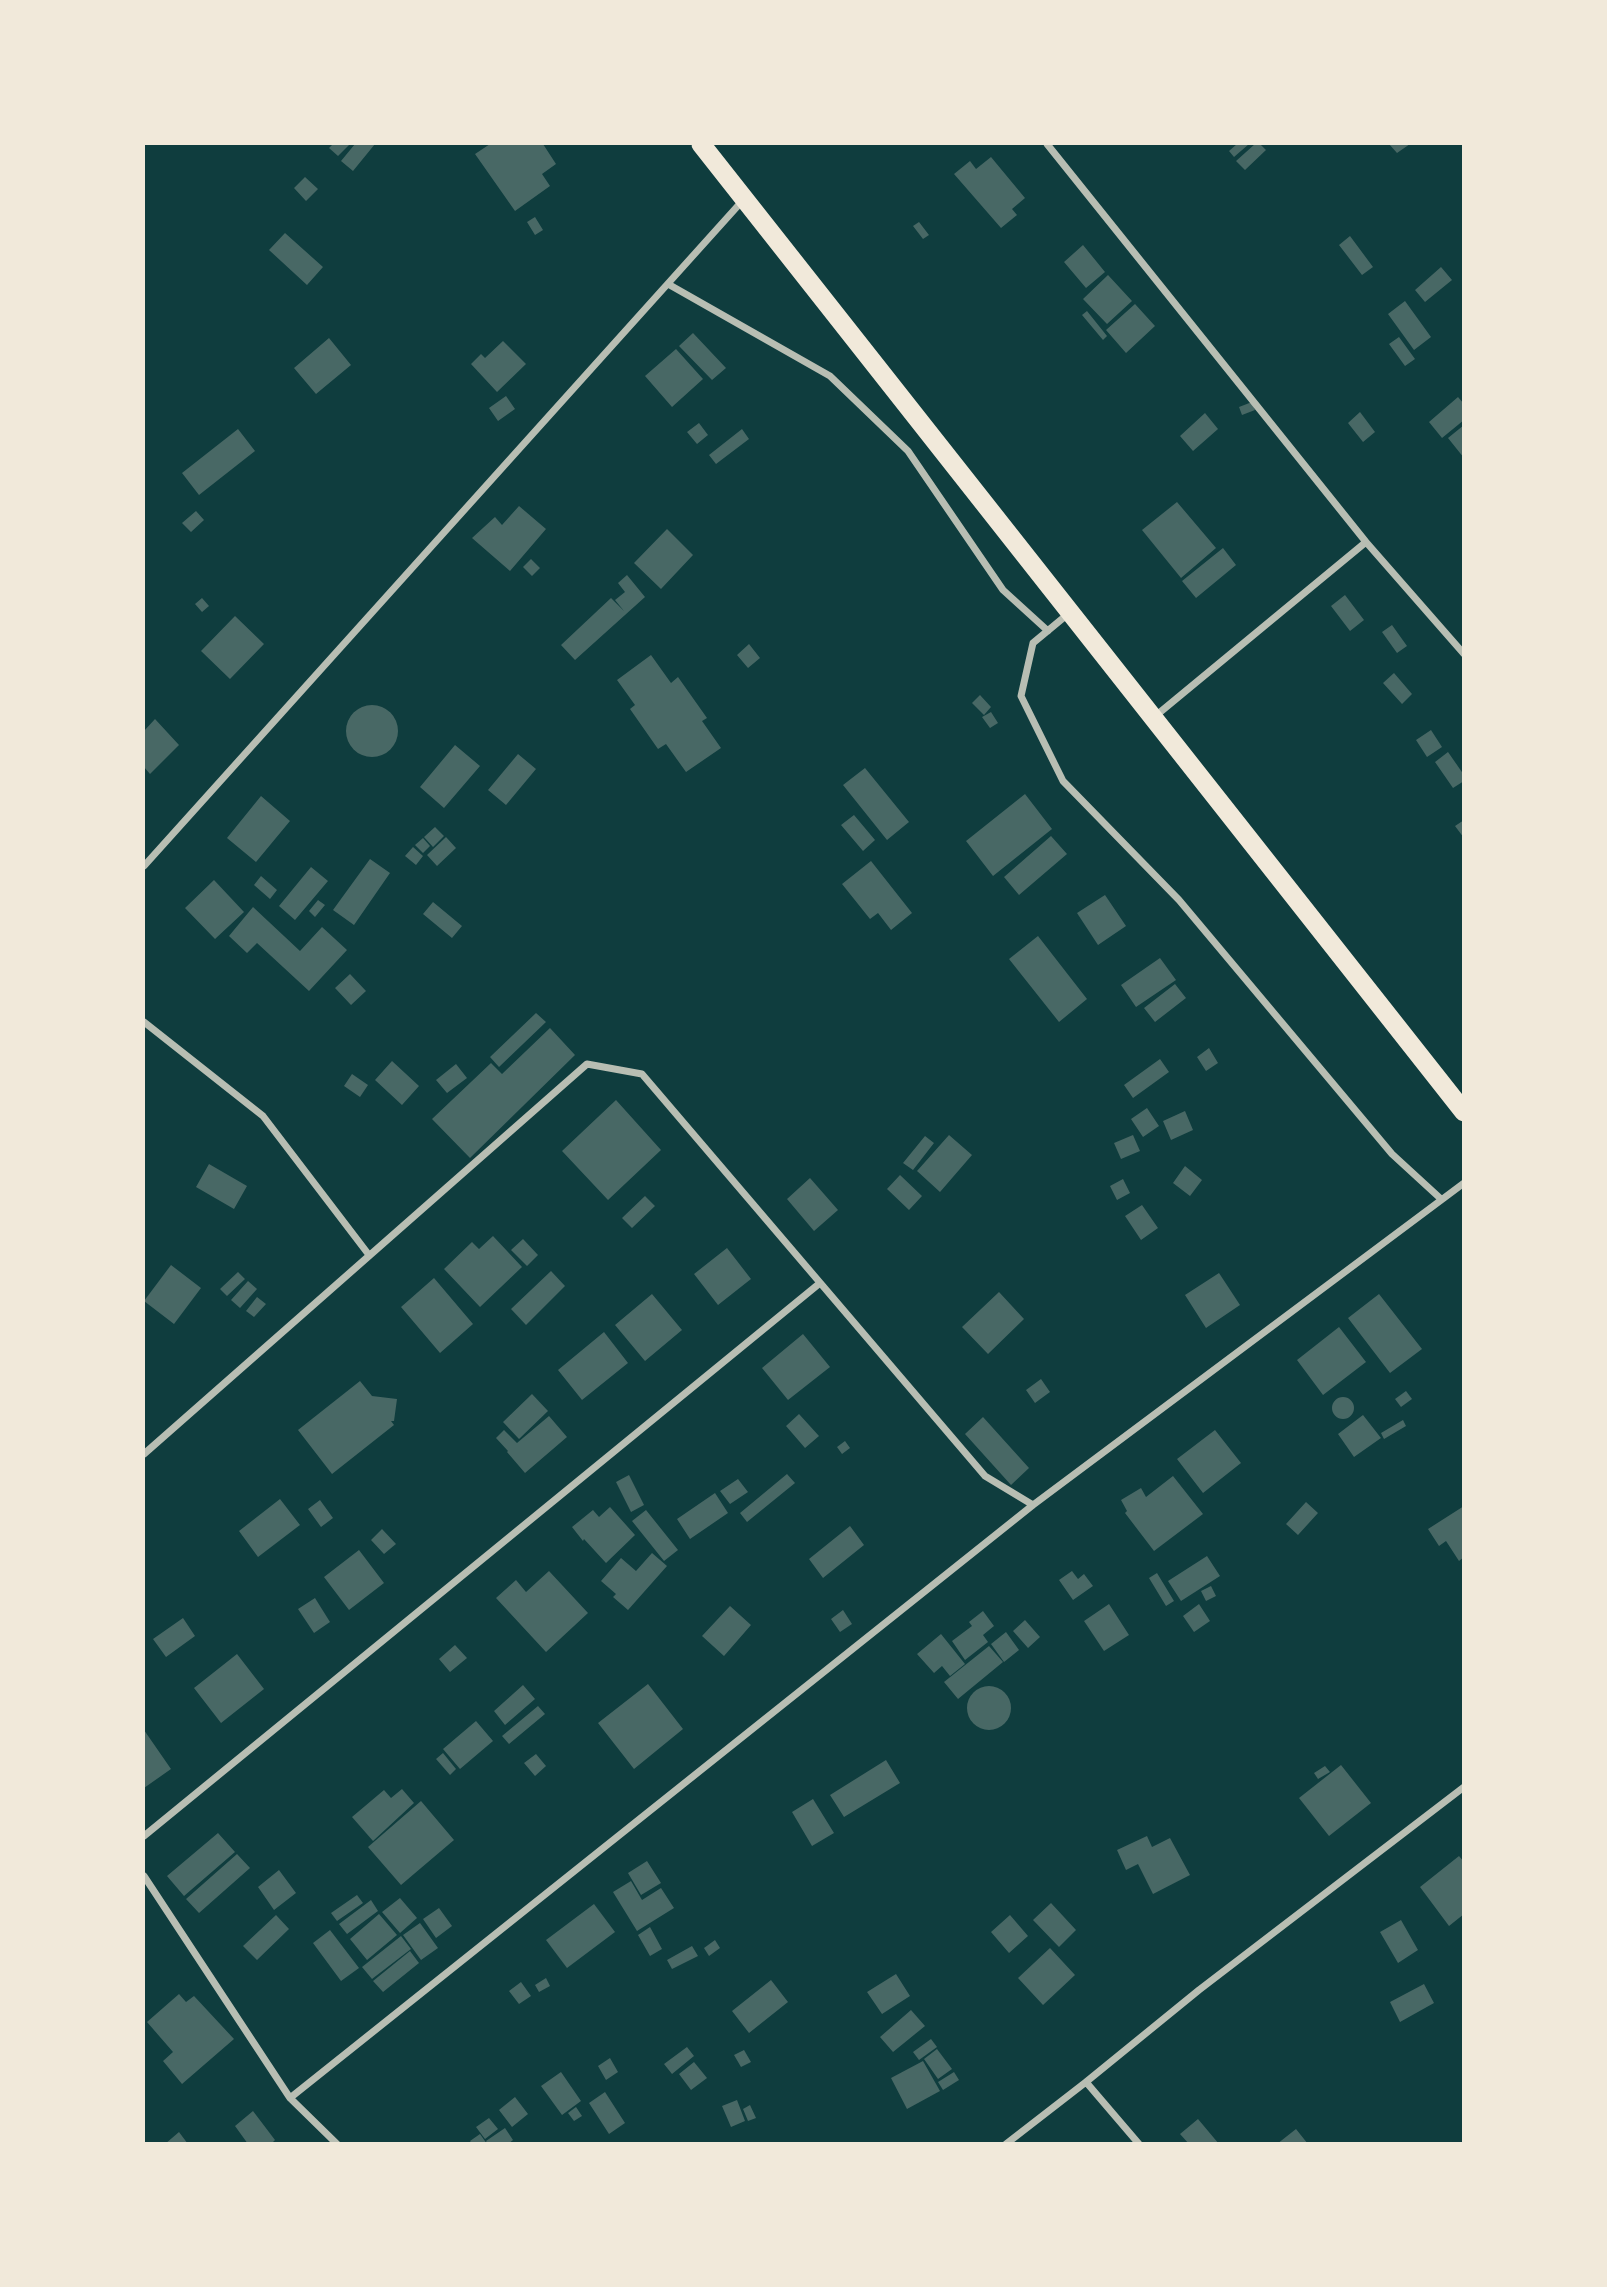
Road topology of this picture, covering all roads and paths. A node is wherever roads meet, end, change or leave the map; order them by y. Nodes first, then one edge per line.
1 (701, 144) edge
2 (1047, 144) edge
3 (745, 199) junction
4 (668, 284) junction
5 (1366, 542) junction
6 (1071, 612) junction
7 (1048, 631) junction
8 (1464, 654) edge
9 (1153, 718) junction
10 (144, 866) edge
11 (144, 1022) edge
12 (1464, 1112) edge
13 (1464, 1183) edge
14 (1441, 1199) junction
15 (369, 1255) junction
16 (820, 1283) junction
17 (144, 1454) edge
18 (1033, 1505) junction
19 (1464, 1787) edge
20 (144, 1836) edge
21 (144, 1876) edge
22 (1086, 2082) junction
23 (290, 2098) junction
24 (337, 2144) edge
25 (1006, 2144) edge
26 (1139, 2144) edge

1 - 3 highway
2 - 5 street
3 - 4 street
3 - 6 highway
4 - 7 street
4 - 10 street
5 - 8 street
5 - 9 street
6 - 7 street
6 - 9 highway
7 - 14 street
9 - 12 highway
11 - 15 street
13 - 14 street
14 - 18 street
15 - 16 street
15 - 17 street
16 - 18 street
16 - 20 street
18 - 23 street
19 - 22 street
21 - 23 street
22 - 25 street
22 - 26 street
23 - 24 street

